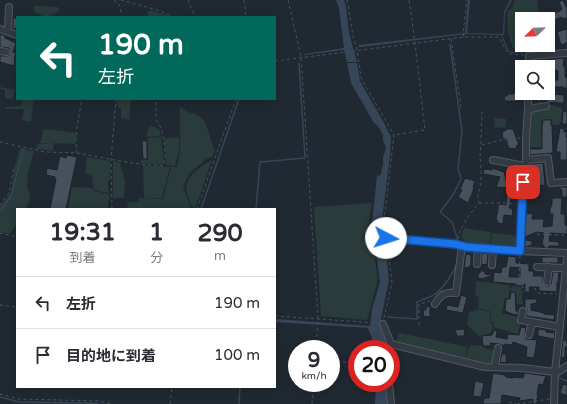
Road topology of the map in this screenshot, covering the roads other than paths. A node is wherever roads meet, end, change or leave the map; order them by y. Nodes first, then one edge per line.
1 (9, 7) dead end
2 (0, 29) edge
3 (8, 31) junction
4 (16, 35) edge
5 (567, 53) edge
6 (529, 60) edge
7 (528, 100) edge
8 (546, 106) dead end
9 (528, 110) junction
10 (492, 160) dead end
11 (525, 163) junction
12 (513, 181) dead end
13 (523, 182) junction
14 (567, 182) edge
15 (386, 238) road end
16 (462, 246) junction
17 (478, 248) junction
18 (493, 249) junction
19 (520, 251) junction
20 (567, 253) edge
21 (567, 259) edge
22 (477, 264) dead end
23 (492, 265) dead end
24 (537, 267) dead end
25 (549, 267) junction
26 (566, 268) junction
27 (547, 282) dead end
28 (437, 301) road end
29 (523, 311) dead end
30 (532, 322) junction
31 (383, 324) road end
32 (560, 327) junction
33 (529, 335) dead end
34 (389, 340) edge
35 (498, 348) dead end
36 (400, 349) edge
37 (484, 366) junction
38 (567, 366) edge
39 (496, 368) junction
40 (477, 370) dead end
41 (555, 373) junction
42 (390, 392) edge
43 (554, 401) edge
44 (391, 404) edge

1 - 3 street
2 - 3 street
3 - 4 street
5 - 6 street
7 - 9 street
8 - 9 street
9 - 11 street
10 - 11 street
11 - 13 street
11 - 14 street
12 - 13 street
13 - 19 street
15 - 16 street
16 - 17 street
16 - 28 street
17 - 18 street
17 - 22 street
18 - 19 street
18 - 23 street
19 - 20 street
21 - 26 street
24 - 25 street
25 - 26 street
25 - 27 street
26 - 32 street
29 - 30 street
30 - 32 street
30 - 33 street
31 - 34 street
32 - 41 street
35 - 39 street
36 - 37 street
37 - 39 street
37 - 40 street
38 - 41 street
39 - 41 street
41 - 43 street
42 - 44 street

